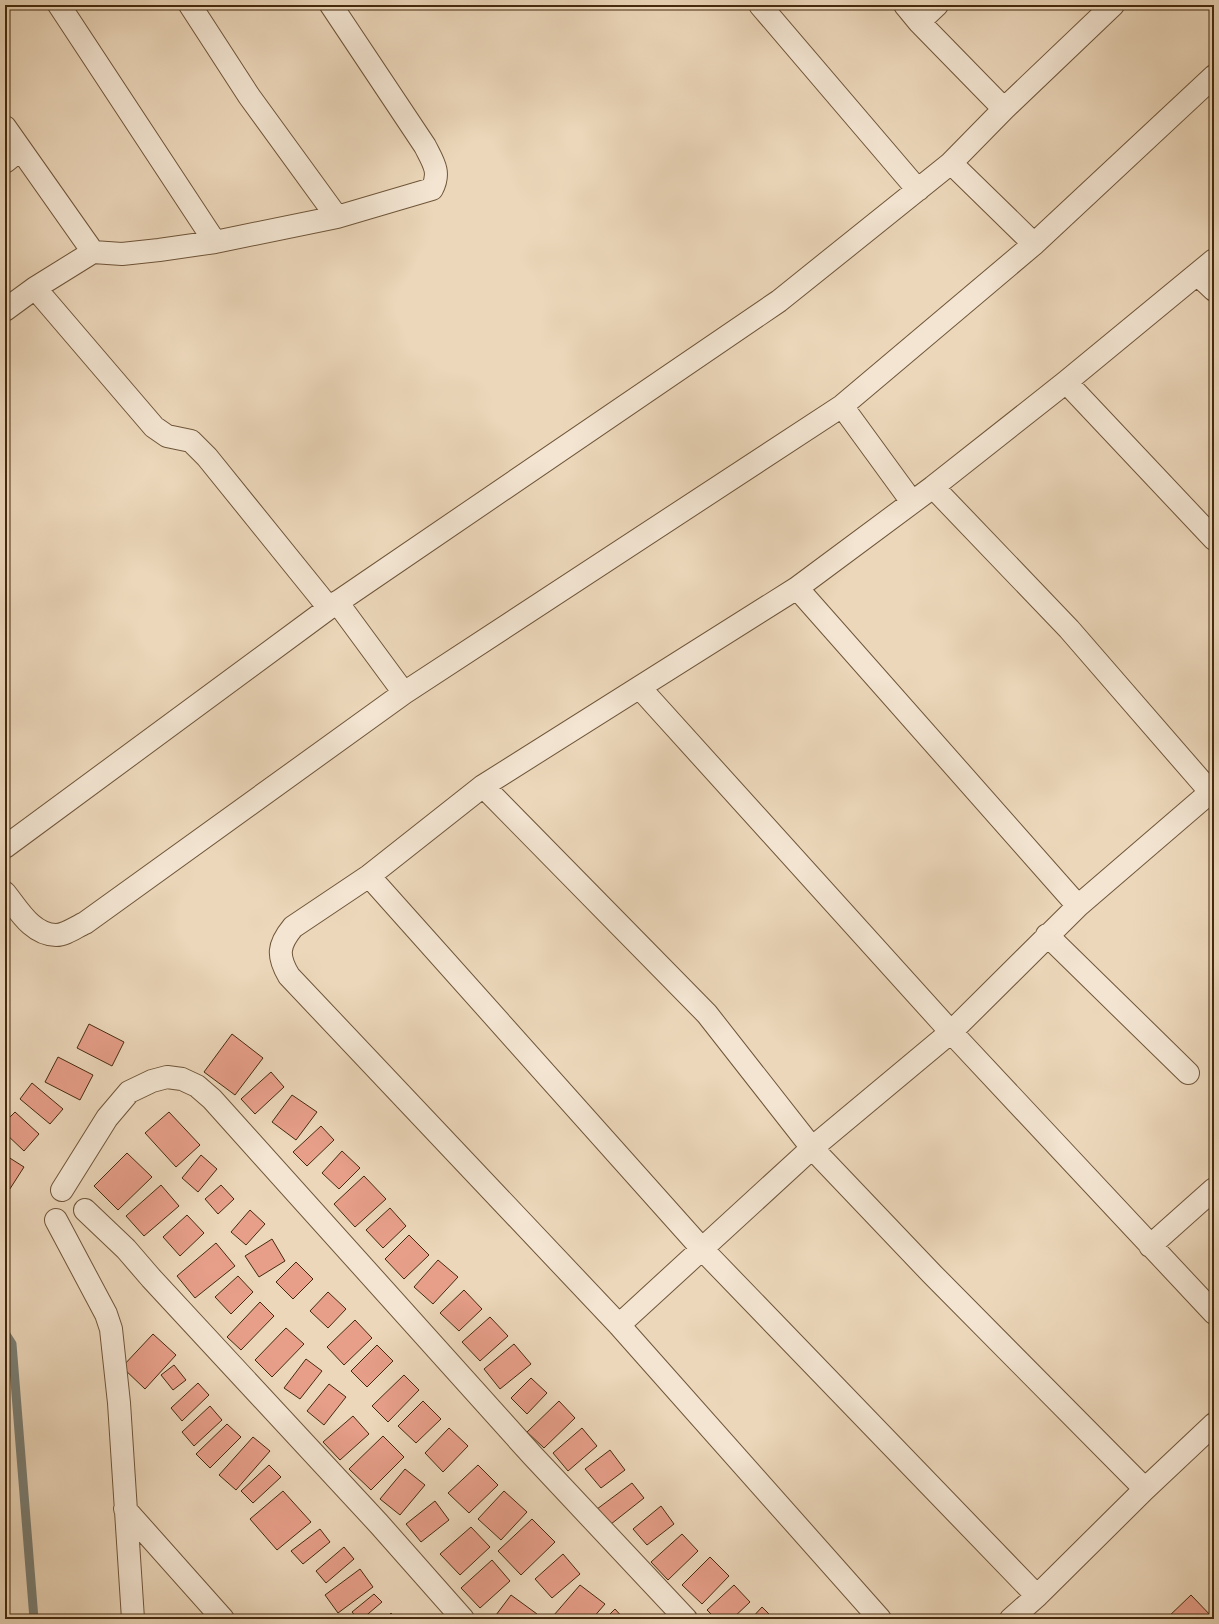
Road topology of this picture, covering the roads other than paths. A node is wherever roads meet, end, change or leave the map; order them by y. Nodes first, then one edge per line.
1 (59, 5) edge
2 (190, 5) edge
3 (331, 5) edge
4 (760, 5) edge
5 (905, 5) edge
6 (937, 5) edge
7 (1113, 5) edge
8 (919, 22) junction
9 (1214, 76) edge
10 (1004, 109) junction
11 (5, 127) edge
12 (13, 156) edge
13 (951, 162) junction
14 (918, 190) junction
15 (337, 217) junction
16 (215, 242) junction
17 (1034, 244) junction
18 (93, 252) junction
19 (1214, 260) edge
20 (1198, 274) junction
21 (35, 288) junction
22 (1214, 290) edge
23 (5, 310) edge
24 (1066, 382) junction
25 (842, 406) junction
26 (933, 487) junction
27 (912, 502) junction
28 (1214, 539) edge
29 (797, 588) junction
30 (333, 605) junction
31 (640, 688) junction
32 (404, 693) junction
33 (483, 786) junction
34 (1213, 792) edge
35 (5, 847) edge
36 (370, 876) junction
37 (5, 893) edge
38 (1078, 906) junction
39 (1048, 935) junction
40 (951, 1032) junction
41 (1188, 1073) dead end
42 (812, 1148) junction
43 (1214, 1189) edge
44 (62, 1190) junction
45 (85, 1210) junction
46 (56, 1220) junction
47 (1150, 1246) junction
48 (703, 1250) junction
49 (1214, 1313) edge
50 (619, 1325) junction
51 (1214, 1424) edge
52 (1145, 1489) junction
53 (125, 1509) junction
54 (1037, 1596) junction
55 (133, 1619) edge
56 (223, 1619) edge
57 (463, 1619) edge
58 (686, 1619) edge
59 (880, 1619) edge
60 (1011, 1619) edge

1 - 16 street
2 - 15 street
3 - 15 street
4 - 14 street
5 - 8 street
6 - 8 street
7 - 10 street
8 - 10 street
9 - 17 street
10 - 13 street
11 - 12 street
12 - 18 street
13 - 14 street
13 - 17 street
14 - 30 street
15 - 16 street
16 - 18 street
17 - 25 street
18 - 21 street
19 - 20 street
20 - 22 street
20 - 24 street
21 - 23 street
21 - 30 street
24 - 26 street
24 - 28 street
25 - 27 street
25 - 32 street
26 - 27 street
26 - 34 street
27 - 29 street
29 - 31 street
29 - 38 street
30 - 32 street
30 - 35 street
31 - 33 street
31 - 40 street
32 - 37 street
33 - 36 street
33 - 42 street
34 - 38 street
36 - 48 street
36 - 50 street
38 - 39 street
39 - 40 street
39 - 41 street
40 - 42 street
40 - 47 street
42 - 48 street
42 - 52 street
43 - 47 street
44 - 45 street
44 - 46 street
44 - 58 street
45 - 46 street
45 - 57 street
46 - 53 street
47 - 49 street
48 - 50 street
48 - 54 street
50 - 59 street
51 - 52 street
52 - 54 street
53 - 55 street
53 - 56 street
54 - 60 street

